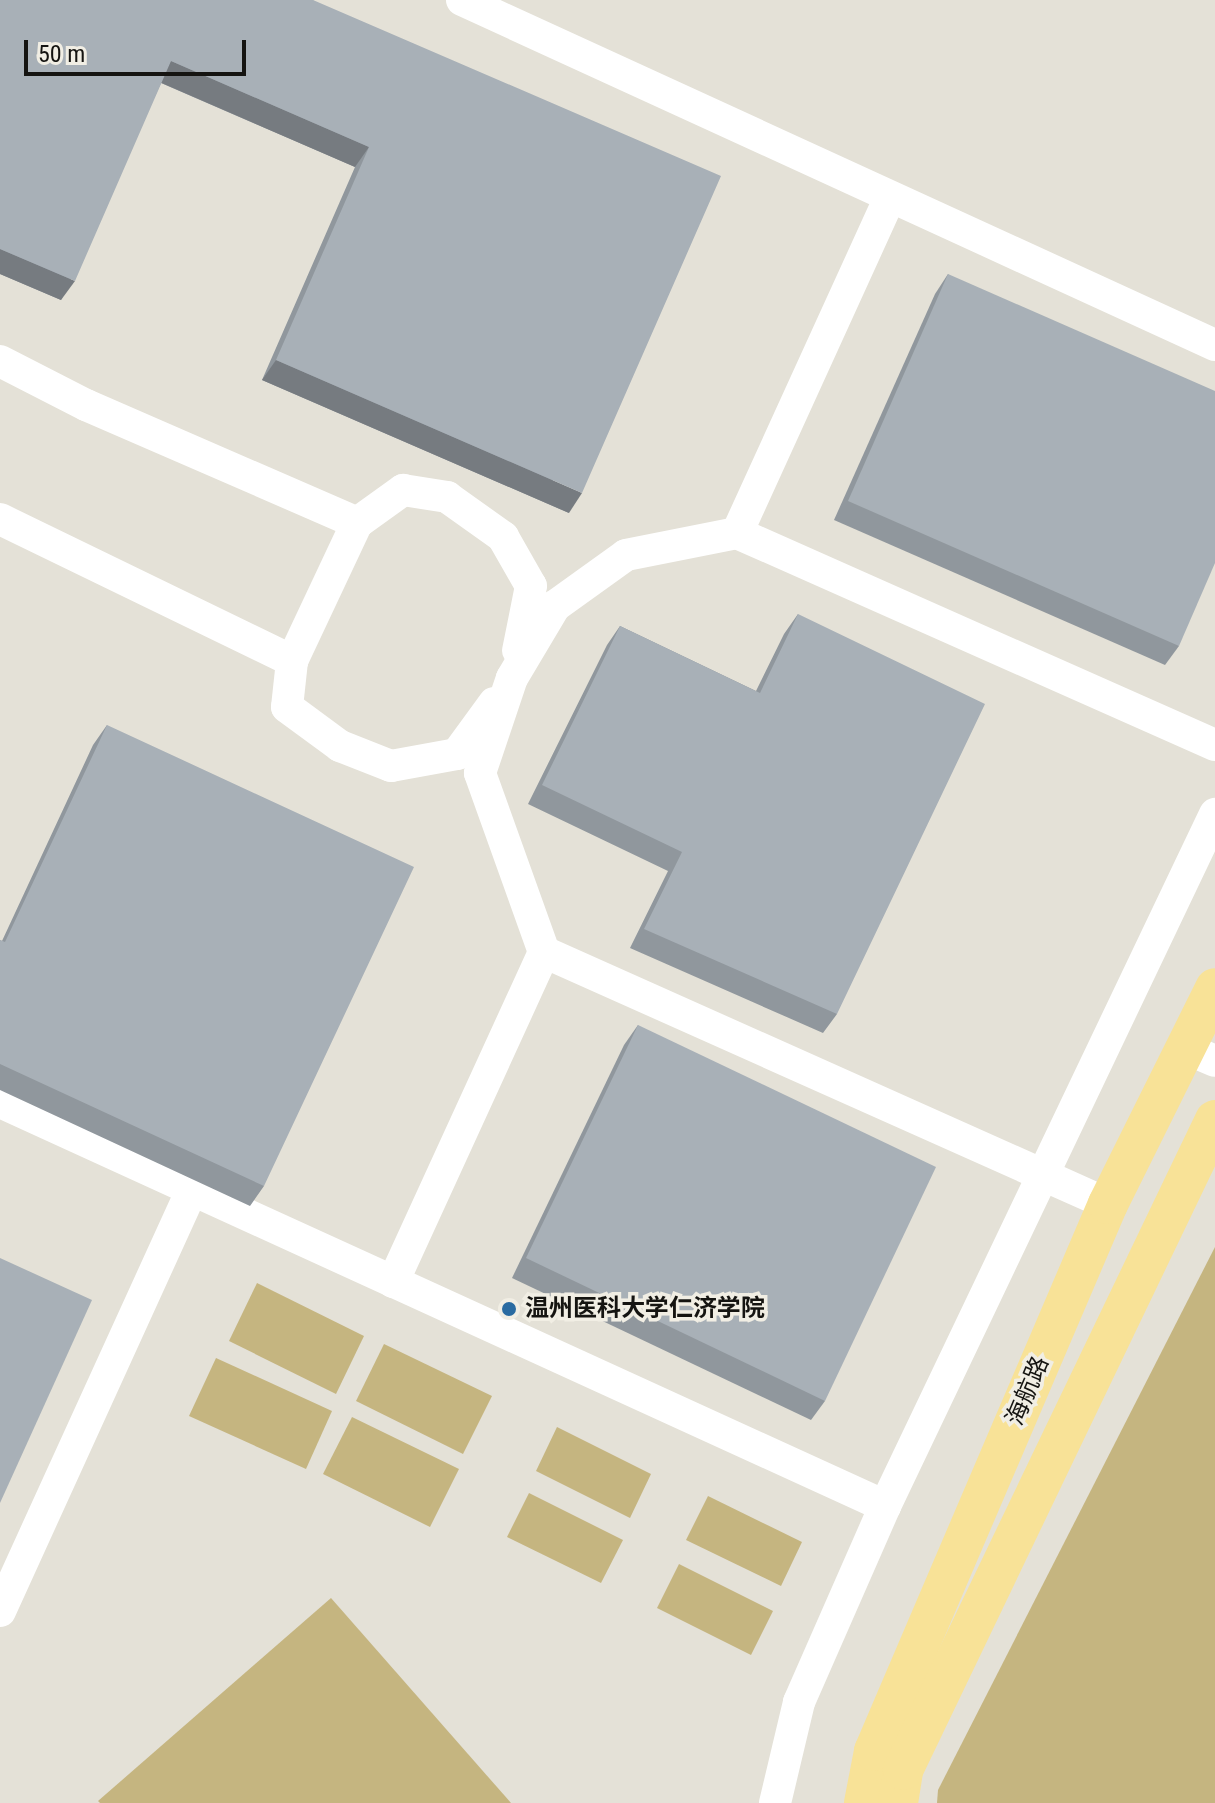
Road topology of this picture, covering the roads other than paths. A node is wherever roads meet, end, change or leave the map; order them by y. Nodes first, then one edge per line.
1 (462, 0) edge
2 (890, 197) junction
3 (1215, 345) edge
4 (0, 361) edge
5 (0, 519) edge
6 (357, 523) junction
7 (737, 533) junction
8 (292, 661) junction
9 (512, 678) junction
10 (1215, 745) edge
11 (1215, 814) edge
12 (544, 952) junction
13 (1215, 988) edge
14 (1201, 1055) edge
15 (0, 1102) edge
16 (1215, 1120) edge
17 (1042, 1177) junction
18 (192, 1190) junction
19 (1108, 1204) junction
20 (393, 1282) junction
21 (885, 1506) junction
22 (0, 1611) edge
23 (775, 1803) edge
24 (864, 1803) edge
25 (898, 1803) edge

1 - 2 lane
2 - 3 lane
2 - 7 lane
4 - 6 lane
5 - 8 lane
6 - 8 lane
6 - 9 lane
7 - 9 lane
7 - 10 lane
8 - 9 lane
9 - 12 lane
11 - 17 lane
12 - 17 lane
12 - 20 lane
13 - 14 main road, 海航路
14 - 19 main road, 海航路
15 - 18 lane
16 - 25 main road, 海航路
17 - 19 lane
17 - 21 lane
18 - 20 lane
18 - 22 lane
19 - 24 main road, 海航路
20 - 21 lane
21 - 23 lane

